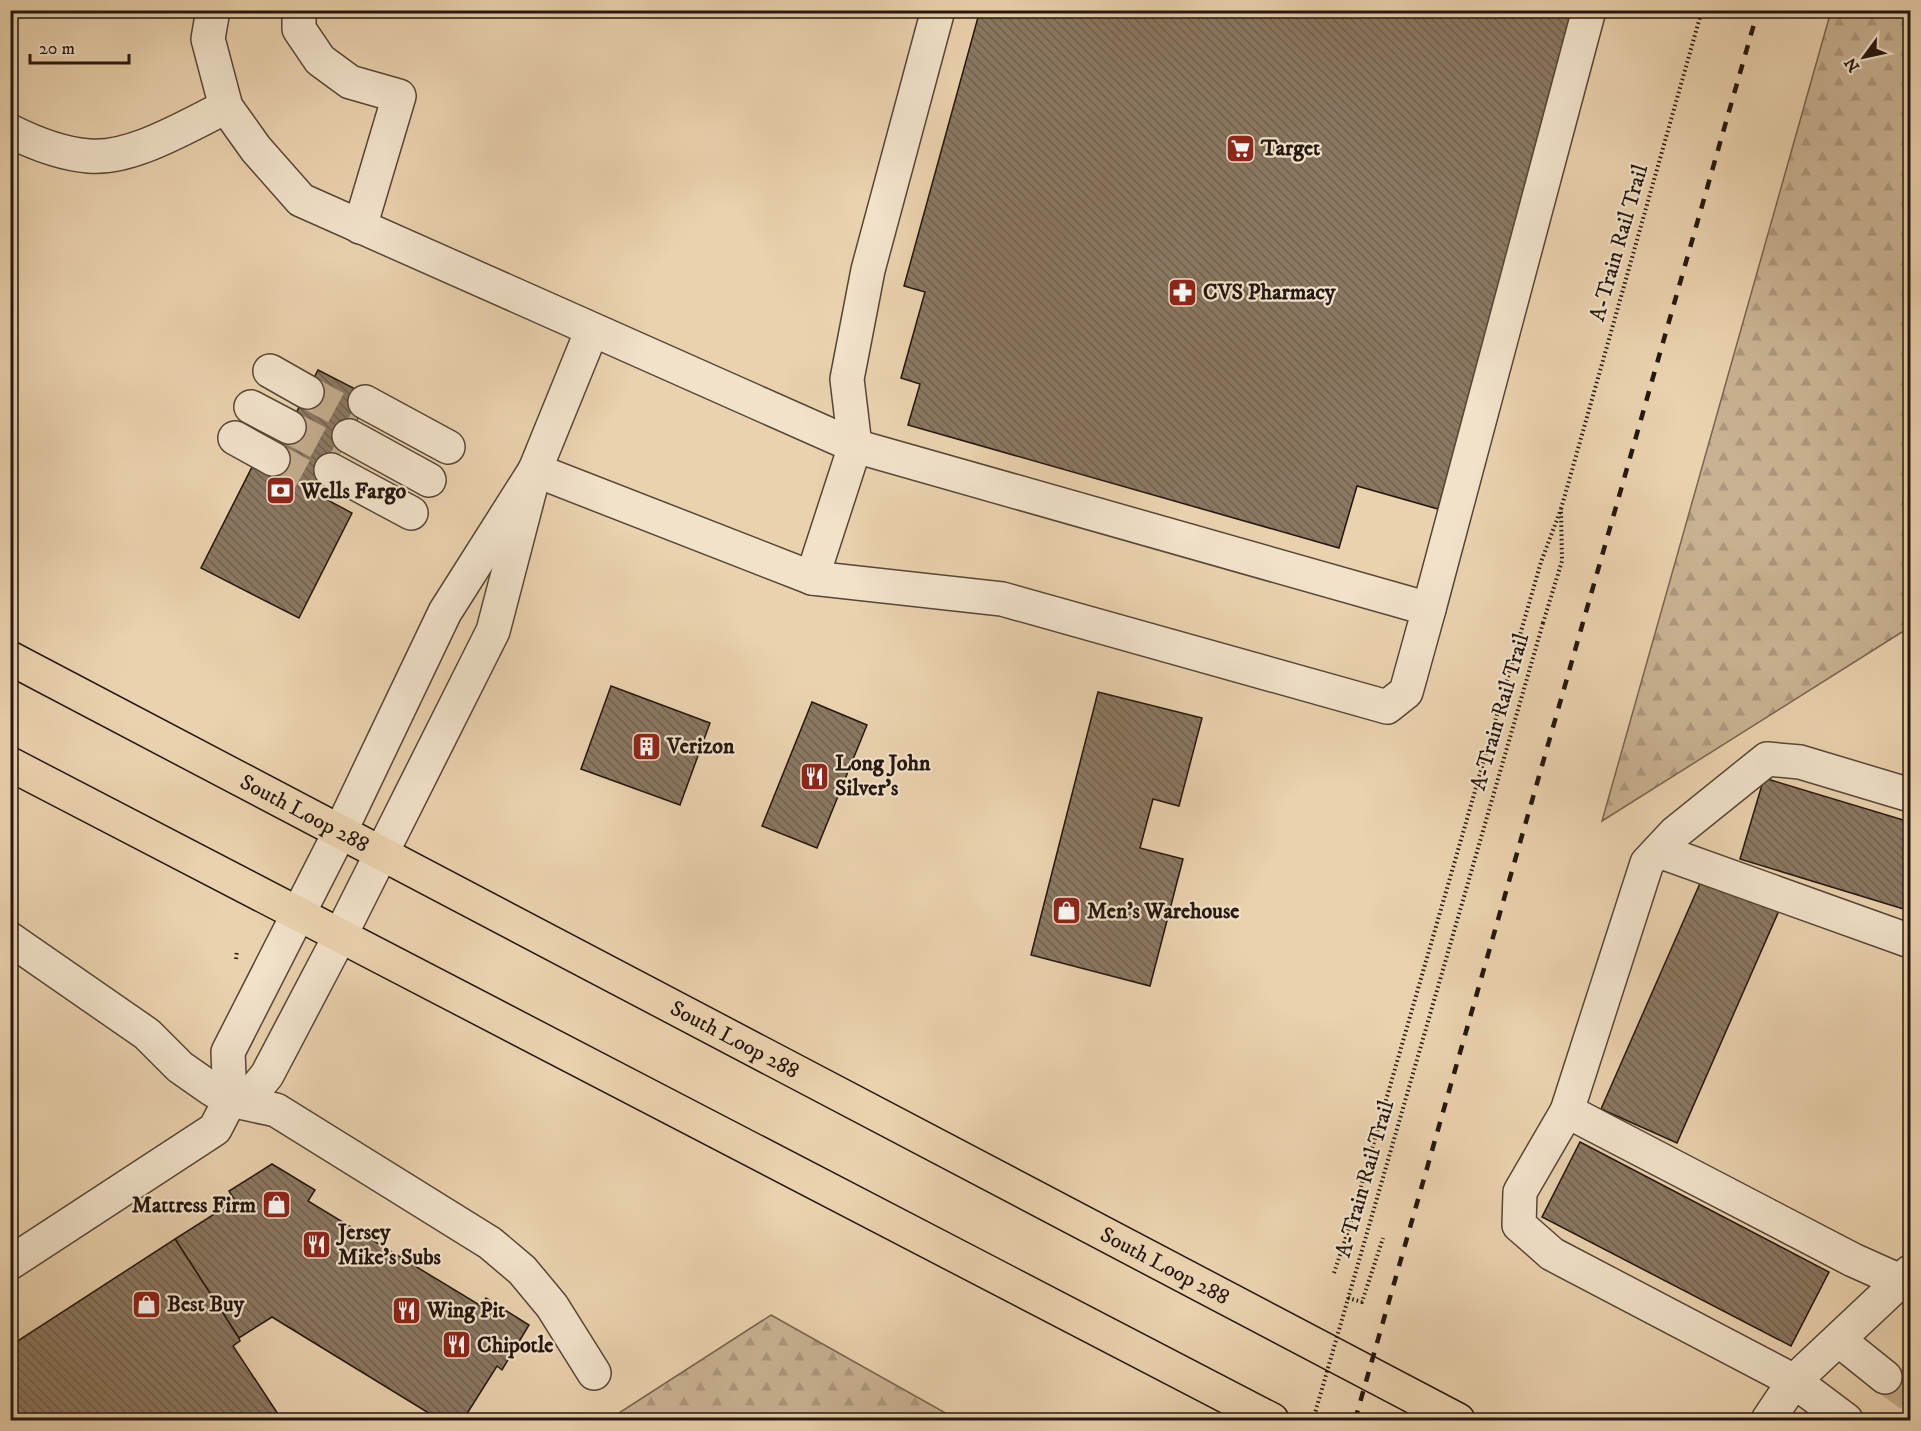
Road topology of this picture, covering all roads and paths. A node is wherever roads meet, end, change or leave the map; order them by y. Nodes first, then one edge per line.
1 (213, 10) edge
2 (299, 10) edge
3 (938, 10) edge
4 (1589, 10) edge
5 (1702, 10) edge
6 (226, 107) junction
7 (10, 131) edge
8 (360, 227) junction
9 (592, 330) junction
10 (256, 397) joint
11 (344, 444) joint
12 (855, 446) junction
13 (535, 470) junction
14 (1562, 508) junction
15 (812, 578) junction
16 (1429, 609) junction
17 (10, 658) edge
18 (10, 764) edge
19 (1911, 795) edge
20 (340, 832) junction
21 (1659, 851) junction
22 (381, 853) junction
23 (299, 914) junction
24 (340, 936) junction
25 (10, 939) edge
26 (1911, 941) edge
27 (230, 1100) junction
28 (1567, 1111) junction
29 (1383, 1238) dead end
30 (10, 1263) edge
31 (1334, 1273) dead end
32 (1905, 1277) edge
33 (1348, 1298) junction
34 (1839, 1340) junction
35 (594, 1372) dead end
36 (1885, 1377) tunnel mouth
37 (1794, 1381) junction
38 (1272, 1420) edge
39 (1312, 1420) edge
40 (1458, 1420) edge
41 (1768, 1420) edge
42 (1846, 1420) edge

1 - 6 lane
2 - 8 lane
3 - 12 lane
4 - 16 lane
5 - 14 path, A-Train Rail Trail
6 - 7 lane
6 - 8 lane
8 - 9 lane
9 - 12 lane
9 - 13 lane
10 - 10 lane
11 - 11 lane
12 - 15 lane
12 - 16 lane
13 - 15 lane
13 - 20 lane
13 - 22 lane
14 - 31 path
14 - 33 path, A-Train Rail Trail, bridge
15 - 16 lane
17 - 20 highway, South Loop 288
18 - 23 highway
19 - 21 lane
20 - 22 highway, South Loop 288
20 - 23 lane
21 - 26 lane
21 - 28 lane
22 - 24 lane
22 - 40 highway, South Loop 288
23 - 24 highway
23 - 27 lane
24 - 27 lane
24 - 38 highway
25 - 27 lane
27 - 30 lane
27 - 35 lane
28 - 32 lane
28 - 37 lane
29 - 33 path
32 - 34 lane
33 - 39 path, A-Train Rail Trail, bridge
34 - 36 lane
34 - 37 lane
37 - 41 lane
37 - 42 lane

